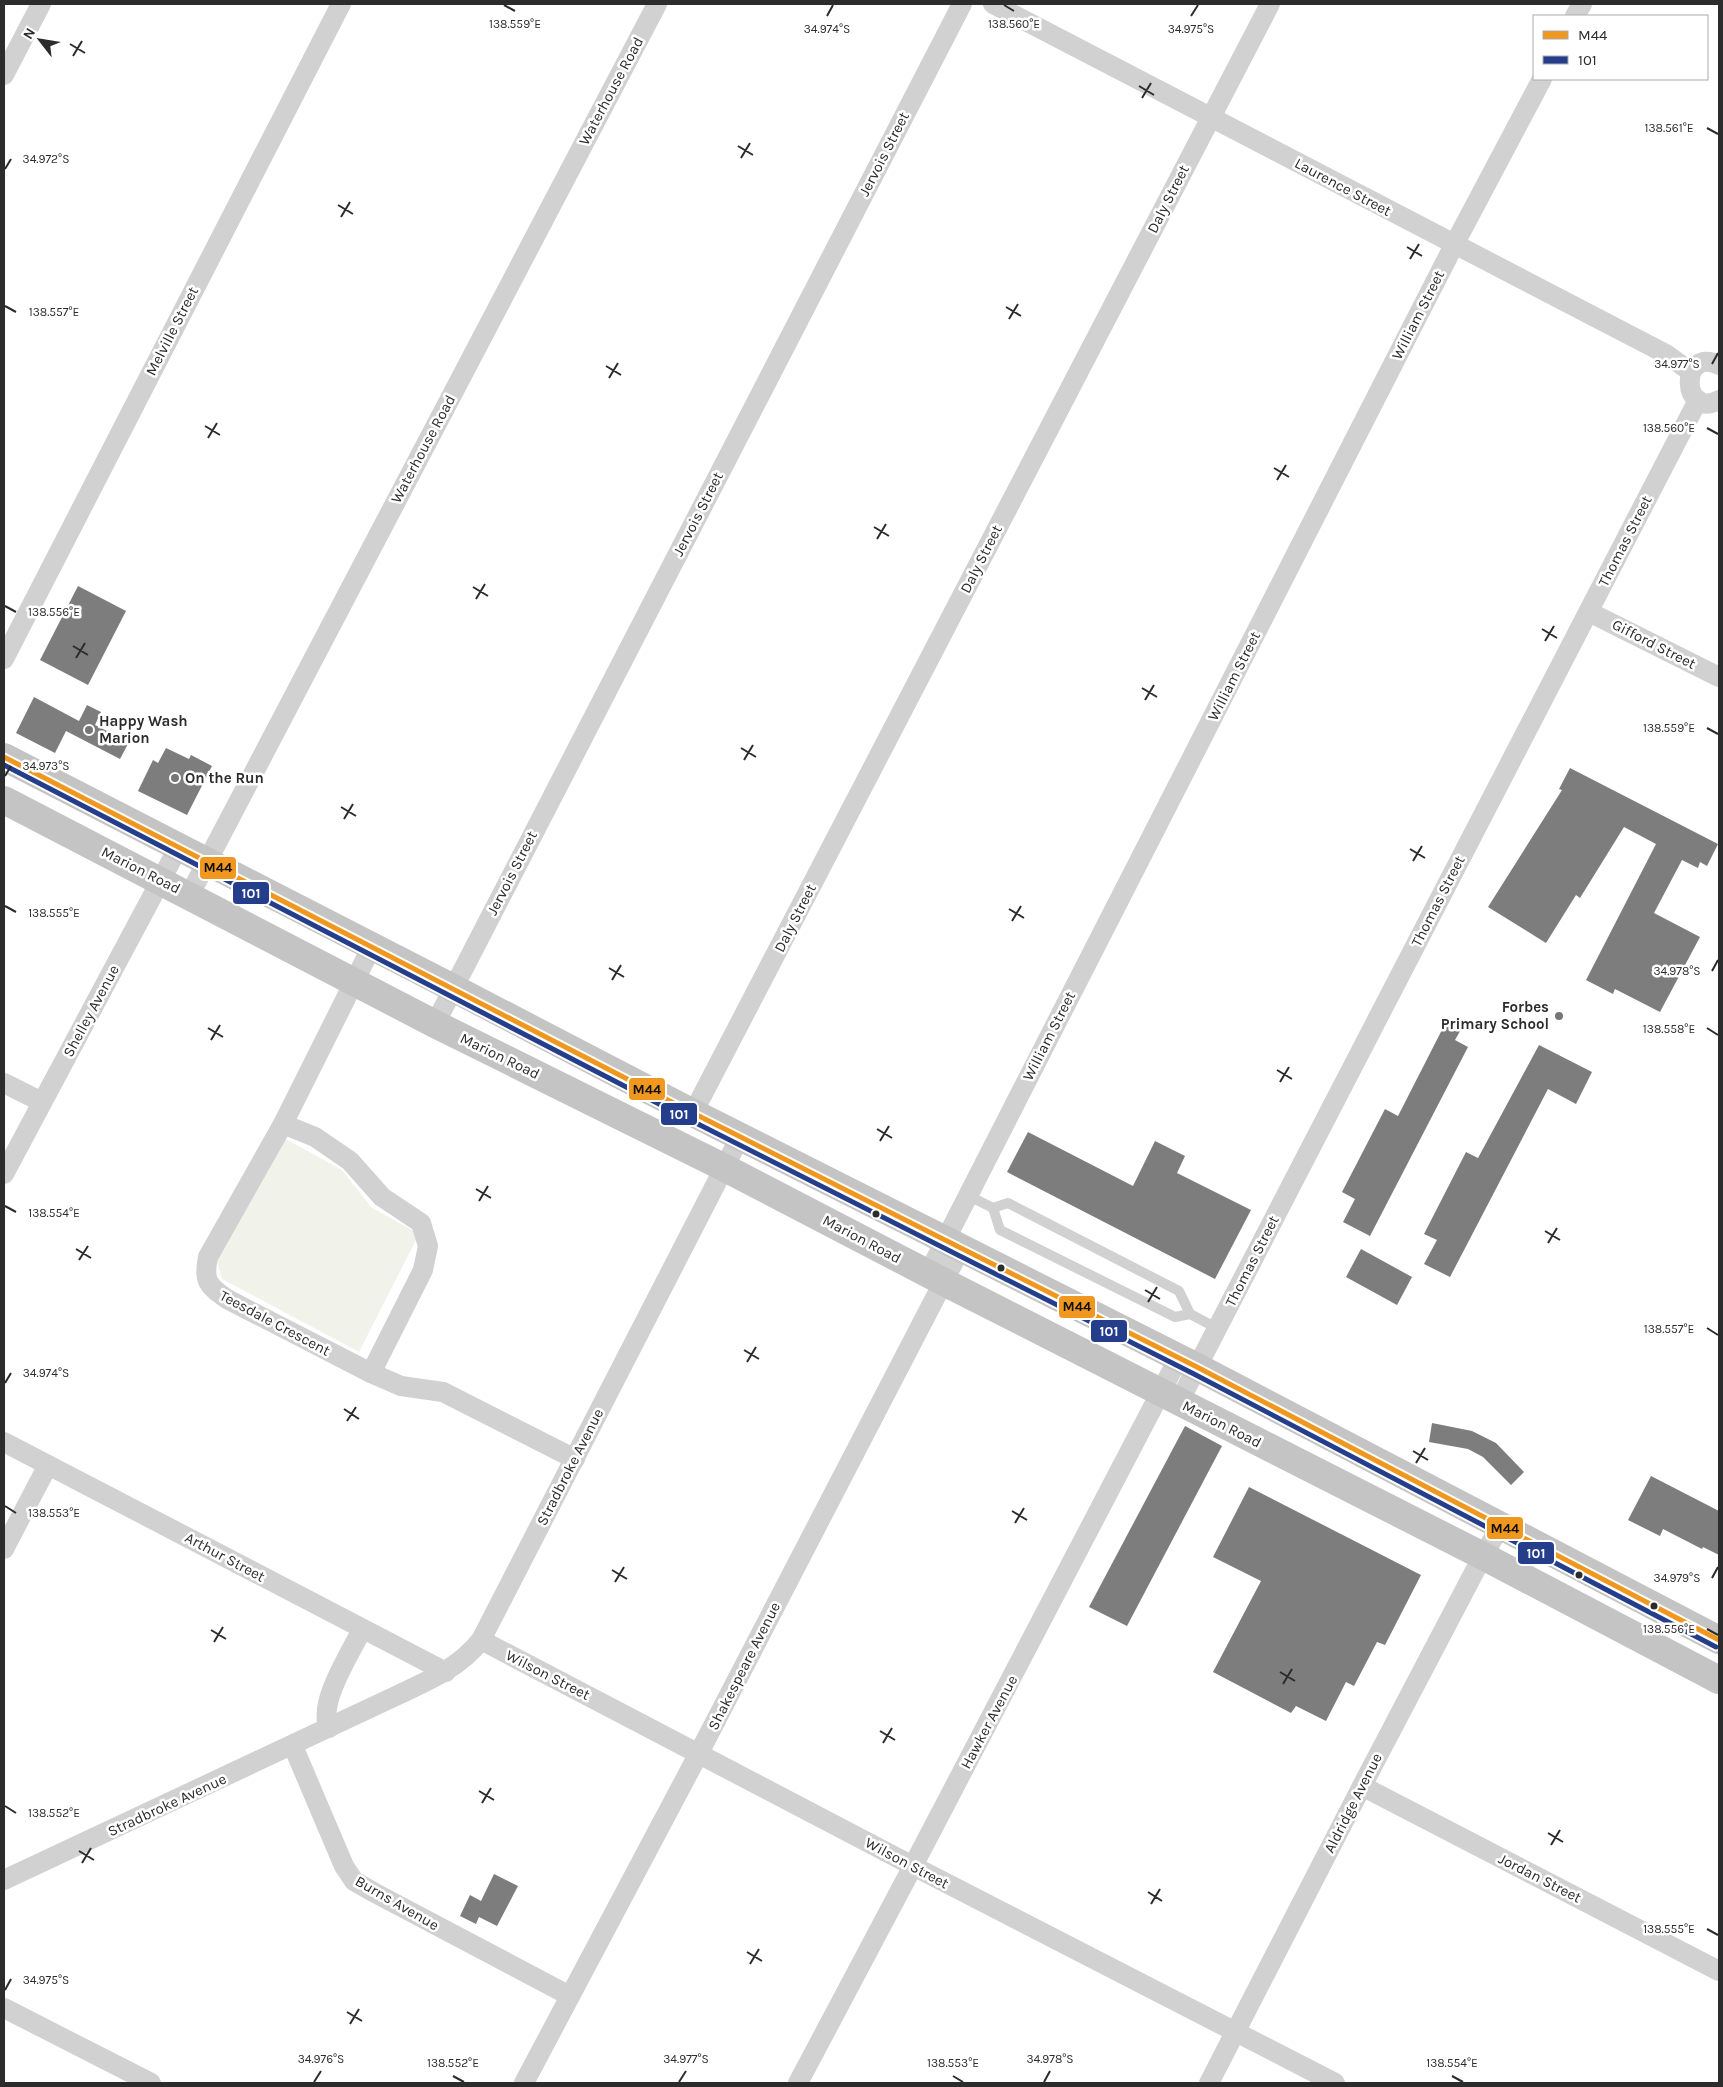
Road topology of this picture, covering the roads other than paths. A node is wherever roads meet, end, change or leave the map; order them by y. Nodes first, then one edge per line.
1 (41, 4) edge
2 (340, 4) edge
3 (657, 4) edge
4 (962, 4) edge
5 (993, 4) edge
6 (1270, 4) edge
7 (1582, 4) edge
8 (1576, 15) edge
9 (4, 75) edge
10 (1541, 80) edge
11 (1210, 118) junction
12 (1454, 245) junction
13 (1719, 365) edge
14 (1691, 372) junction
15 (1698, 400) junction
16 (1719, 400) edge
17 (1588, 612) junction
18 (4, 659) edge
19 (1719, 677) edge
20 (4, 757) edge
21 (4, 800) edge
22 (178, 848) junction
23 (206, 861) junction
24 (160, 880) junction
25 (189, 896) junction
26 (372, 946) junction
27 (354, 982) junction
28 (454, 988) junction
29 (435, 1024) junction
30 (4, 1083) edge
31 (42, 1102) junction
32 (693, 1114) junction
33 (283, 1124) junction
34 (740, 1137) junction
35 (725, 1168) junction
36 (4, 1174) edge
37 (967, 1195) junction
38 (993, 1208) junction
39 (953, 1244) junction
40 (936, 1278) junction
41 (1190, 1314) junction
42 (1217, 1328) junction
43 (1188, 1363) junction
44 (371, 1373) junction
45 (1170, 1398) junction
46 (4, 1442) edge
47 (575, 1459) junction
48 (48, 1465) junction
49 (1501, 1525) junction
50 (4, 1549) edge
51 (1483, 1556) junction
52 (362, 1629) junction
53 (480, 1640) junction
54 (1719, 1640) edge
55 (446, 1672) junction
56 (1719, 1680) edge
57 (329, 1728) junction
58 (293, 1746) junction
59 (699, 1753) junction
60 (1362, 1786) junction
61 (913, 1866) junction
62 (4, 1880) edge
63 (1719, 1970) edge
64 (570, 1996) junction
65 (4, 2008) edge
66 (1236, 2032) junction
67 (151, 2083) edge
68 (524, 2083) edge
69 (798, 2083) edge
70 (1209, 2083) edge
71 (1335, 2083) edge

1 - 9 street
2 - 18 street, Melville Street
3 - 23 street, Waterhouse Road
4 - 28 street, Jervois Street
5 - 11 street, Laurence Street
6 - 11 street, Daly Street
7 - 8 street
10 - 12 street, William Street
11 - 12 street, Laurence Street
11 - 32 street, Daly Street
12 - 14 street, Laurence Street
12 - 37 street, William Street
13 - 14 street
14 - 15 street
15 - 16 street
15 - 17 street, Thomas Street
17 - 19 street, Gifford Street
17 - 42 street, Thomas Street
20 - 22 main road
21 - 24 main road, Marion Road
22 - 23 main road
22 - 24 street, Shelley Avenue
23 - 25 street, Waterhouse Road
23 - 26 main road
24 - 25 main road, Marion Road
24 - 31 street, Shelley Avenue
25 - 27 main road, Marion Road
26 - 27 street, Teesdale Crescent
26 - 28 main road
27 - 29 main road, Marion Road
27 - 33 street, Teesdale Crescent
28 - 29 street, Jervois Street
28 - 32 main road
29 - 35 main road, Marion Road
30 - 31 street
31 - 36 street, Shelley Avenue
32 - 34 main road
33 - 44 street
33 - 44 street, Teesdale Crescent
34 - 35 street, Stradbroke Avenue
34 - 39 main road
35 - 40 main road, Marion Road
35 - 47 street, Stradbroke Avenue
37 - 38 lane
37 - 39 street, William Street
38 - 41 lane
38 - 41 lane
39 - 40 street, William Street
39 - 43 main road
40 - 45 main road, Marion Road
40 - 59 street, Shakespeare Avenue
41 - 42 lane
42 - 43 street, Thomas Street
43 - 45 street, Thomas Street
43 - 49 main road
44 - 47 street, Teesdale Crescent
45 - 51 main road, Marion Road
45 - 61 street, Hawker Avenue
46 - 48 street, Arthur Street
47 - 53 street, Stradbroke Avenue
48 - 50 street
48 - 52 street, Arthur Street
49 - 51 street, Aldridge Avenue
49 - 54 main road
51 - 56 main road, Marion Road
51 - 60 street, Aldridge Avenue
52 - 55 street, Arthur Street
52 - 57 street
53 - 55 street, Stradbroke Avenue
53 - 59 street, Wilson Street
55 - 57 street, Stradbroke Avenue
57 - 58 street, Stradbroke Avenue
58 - 62 street, Stradbroke Avenue
58 - 64 street, Burns Avenue
59 - 61 street, Wilson Street
59 - 64 street, Shakespeare Avenue
60 - 63 street, Jordan Street
60 - 66 street, Aldridge Avenue
61 - 66 street, Wilson Street
61 - 69 street, Hawker Avenue
64 - 68 street, Shakespeare Avenue
65 - 67 street
66 - 70 street, Aldridge Avenue
66 - 71 street, Wilson Street

